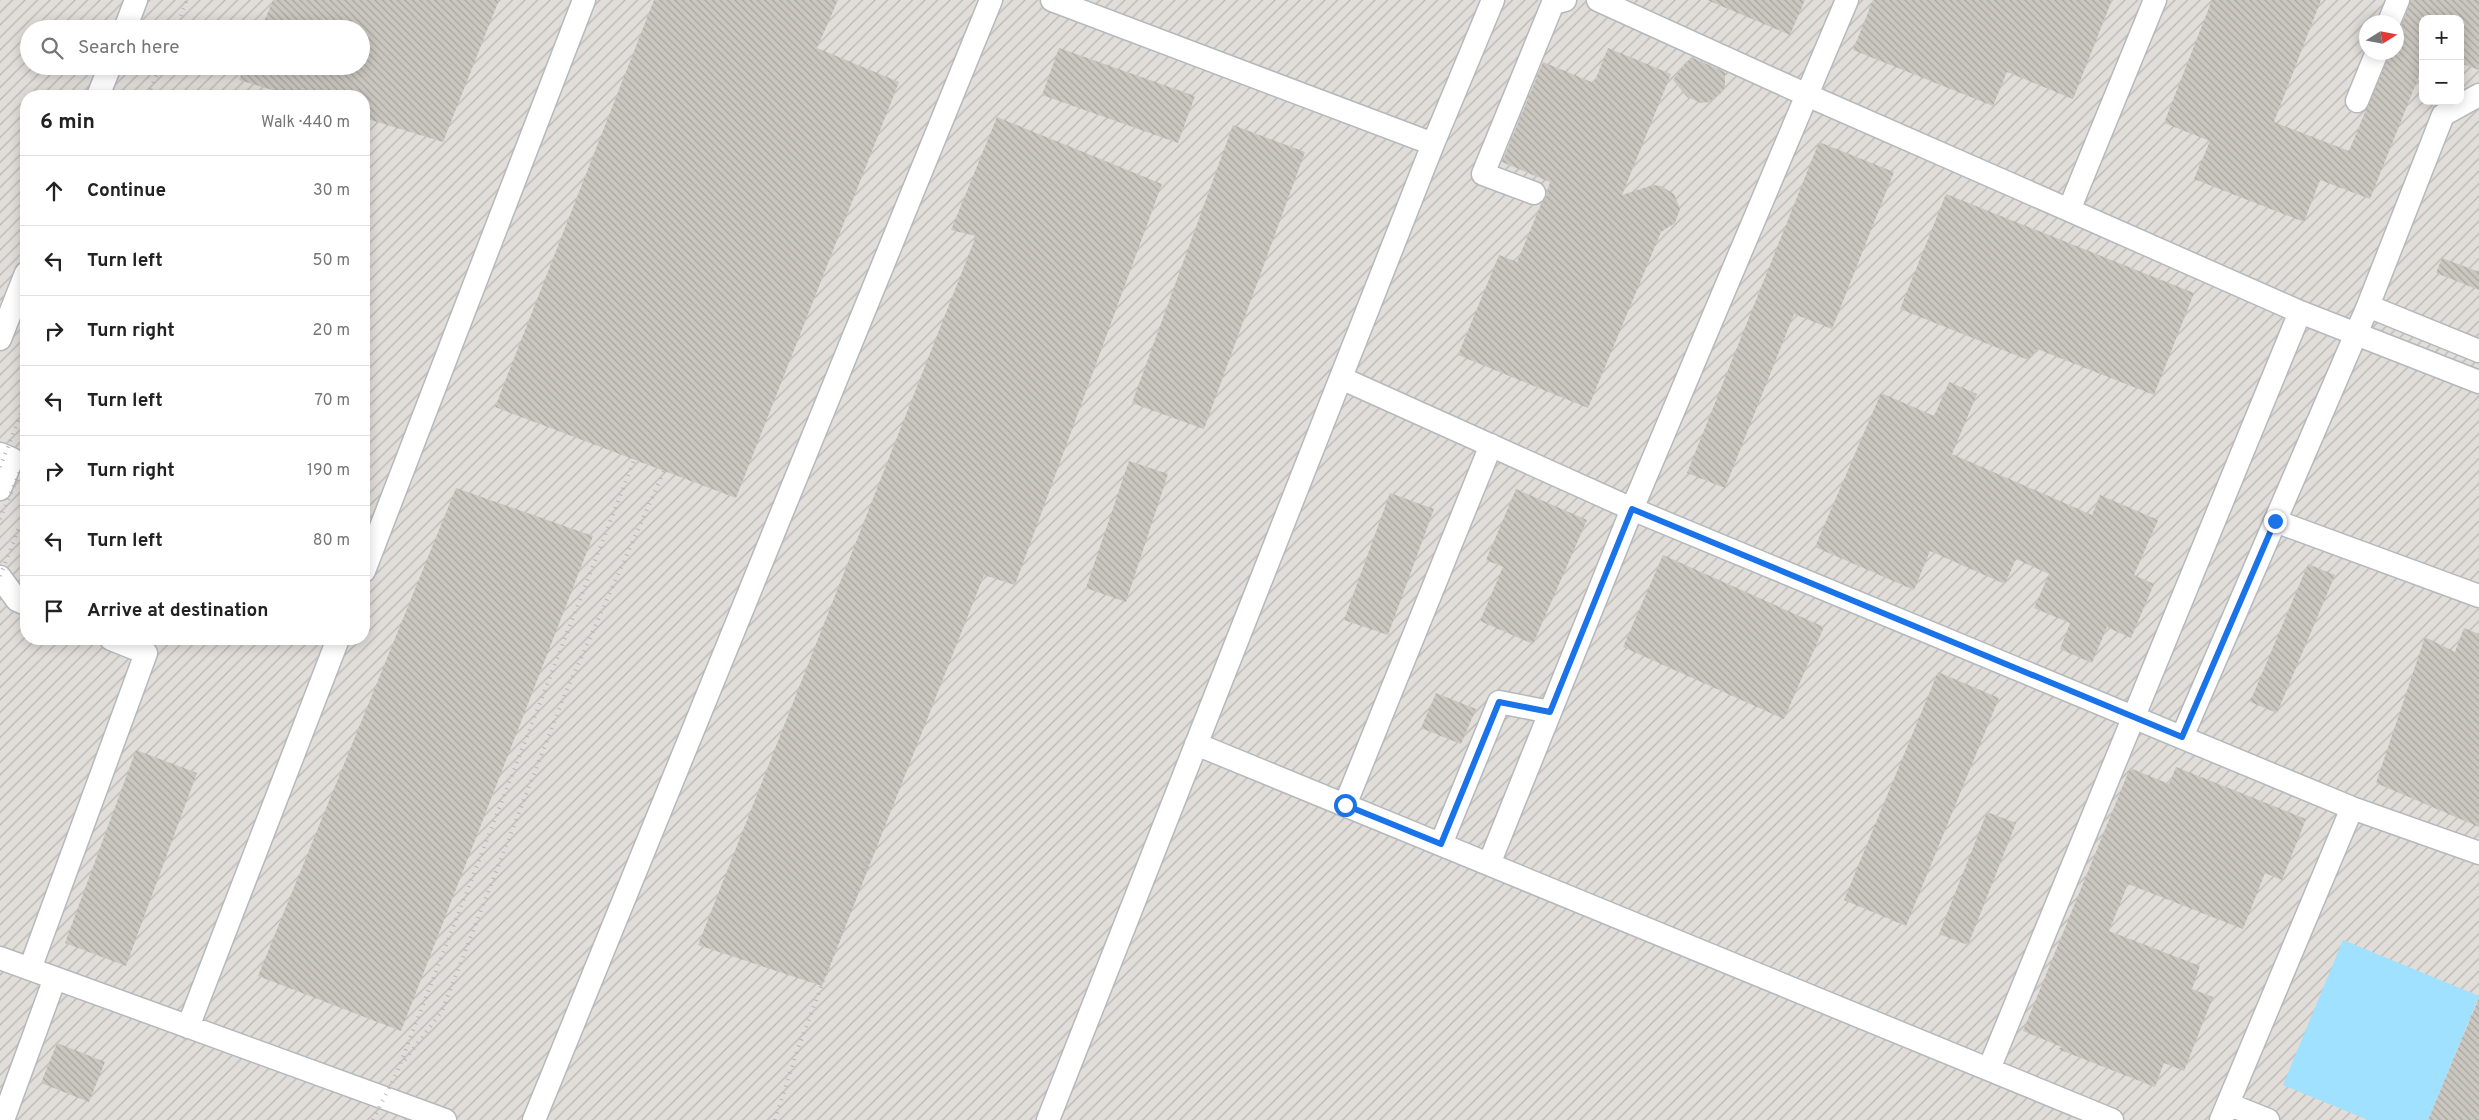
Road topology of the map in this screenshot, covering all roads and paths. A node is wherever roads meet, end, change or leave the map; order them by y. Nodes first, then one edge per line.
1 (136, 0) edge
2 (584, 0) edge
3 (991, 0) edge
4 (1052, 0) edge
5 (1493, 0) edge
6 (1565, 0) edge
7 (1598, 0) edge
8 (1847, 0) edge
9 (2155, 0) edge
10 (2398, 0) edge
11 (2392, 15) edge
12 (128, 20) edge
13 (2374, 60) edge
14 (106, 75) edge
15 (100, 90) edge
16 (1807, 95) junction
17 (2479, 95) edge
18 (2357, 101) dead end
19 (1433, 144) junction
20 (1534, 193) dead end
21 (2069, 210) junction
22 (20, 288) edge
23 (2368, 306) junction
24 (2300, 312) junction
25 (2355, 334) junction
26 (0, 339) edge
27 (2479, 351) edge
28 (1341, 378) junction
29 (2479, 382) edge
30 (1490, 445) junction
31 (0, 454) edge
32 (0, 489) edge
33 (1632, 509) junction
34 (2275, 521) junction
35 (370, 555) edge
36 (0, 577) edge
37 (2479, 596) edge
38 (20, 601) edge
39 (126, 645) edge
40 (336, 645) edge
41 (1550, 712) junction
42 (2134, 717) junction
43 (2182, 737) junction
44 (1196, 744) junction
45 (1345, 805) junction
46 (2352, 808) junction
47 (1441, 844) junction
48 (2479, 852) edge
49 (1489, 864) junction
50 (0, 958) edge
51 (30, 969) junction
52 (55, 978) junction
53 (188, 1027) junction
54 (1989, 1070) junction
55 (2225, 1112) edge
56 (3, 1120) edge
57 (445, 1120) edge
58 (534, 1120) edge
59 (1048, 1120) edge
60 (2112, 1120) edge
61 (2268, 1120) edge

1 - 12 lane
2 - 35 lane
3 - 58 lane
4 - 19 lane
5 - 19 lane
6 - 20 lane
7 - 16 lane
8 - 16 lane
9 - 21 lane
10 - 11 lane
13 - 18 lane
14 - 15 lane
16 - 21 lane
16 - 33 lane
17 - 23 lane
19 - 28 lane
21 - 24 lane
22 - 26 lane
23 - 25 lane
23 - 27 lane
24 - 25 lane
24 - 42 lane
25 - 29 lane
25 - 34 lane
28 - 30 lane
28 - 44 lane
30 - 33 lane
30 - 45 lane
31 - 32 lane
33 - 41 lane
33 - 42 lane
34 - 37 lane
34 - 43 lane
36 - 38 lane
39 - 51 lane
40 - 53 lane
41 - 47 lane
41 - 49 lane
42 - 43 lane
42 - 54 lane
43 - 46 lane
44 - 45 lane
44 - 59 lane
45 - 47 lane
46 - 48 lane
46 - 55 lane
47 - 49 lane
49 - 54 lane
50 - 51 lane
51 - 52 lane
52 - 53 lane
52 - 56 lane
53 - 57 lane
54 - 60 lane
55 - 61 lane

